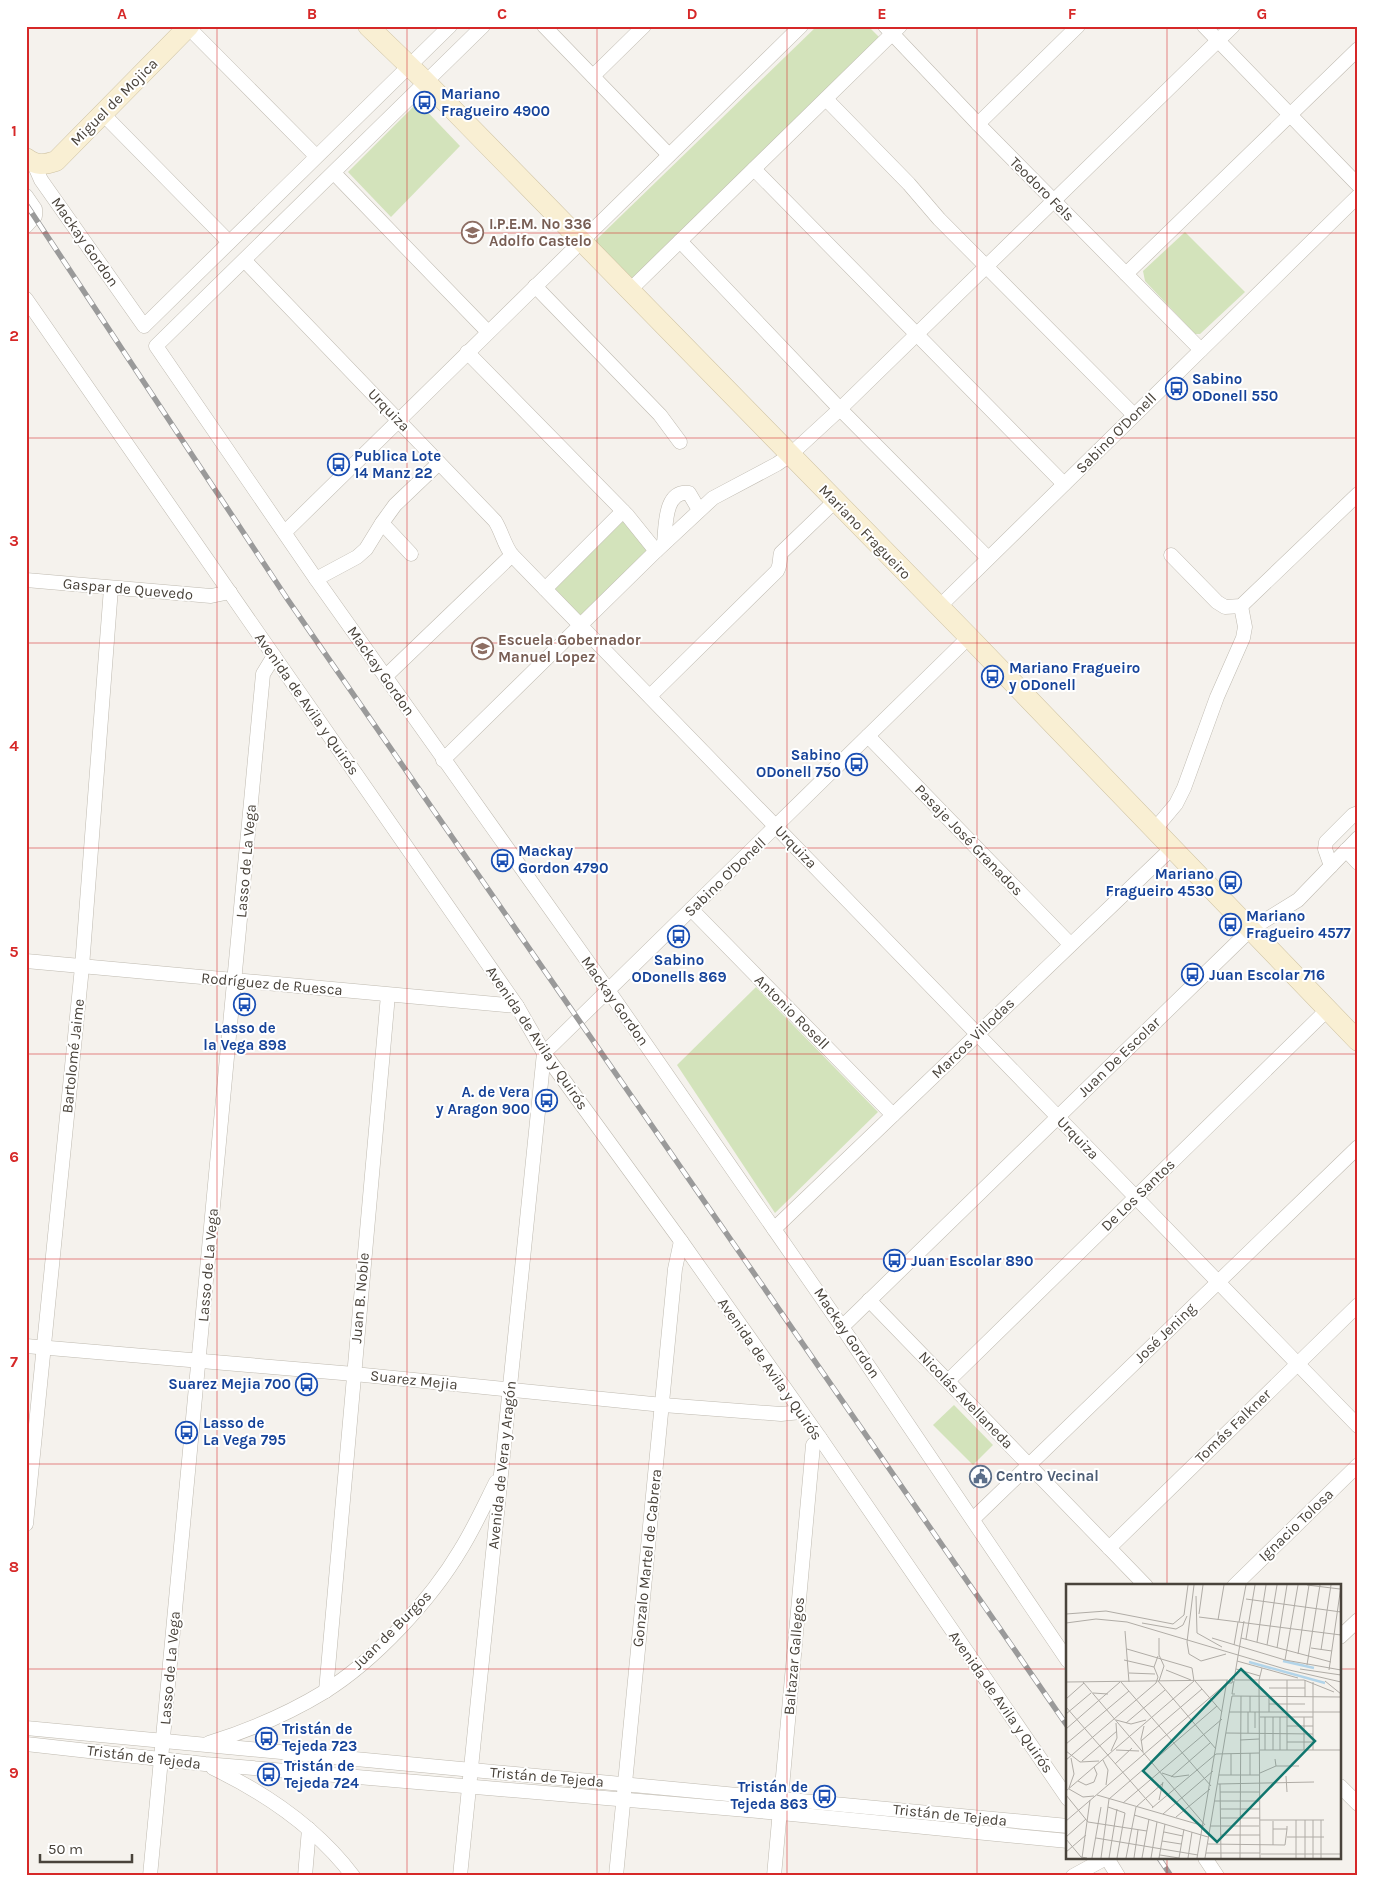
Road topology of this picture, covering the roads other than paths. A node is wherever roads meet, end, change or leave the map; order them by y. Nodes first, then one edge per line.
1 (368, 26) edge
2 (450, 26) edge
3 (483, 26) edge
4 (544, 26) edge
5 (644, 26) edge
6 (800, 26) edge
7 (1078, 26) edge
8 (1204, 26) edge
9 (1233, 26) edge
10 (188, 27) edge
11 (892, 29) edge
12 (1218, 41) junction
13 (1358, 49) edge
14 (408, 66) junction
15 (593, 76) junction
16 (426, 82) junction
17 (826, 99) junction
18 (102, 113) junction
19 (1290, 115) junction
20 (978, 124) junction
21 (670, 155) junction
22 (316, 156) junction
23 (34, 167) edge
24 (754, 169) junction
25 (334, 173) junction
26 (1358, 185) edge
27 (26, 190) edge
28 (26, 196) edge
29 (1358, 196) edge
30 (1053, 200) junction
31 (26, 226) edge
32 (581, 241) junction
33 (680, 241) junction
34 (229, 242) junction
35 (245, 260) junction
36 (986, 266) junction
37 (1126, 274) junction
38 (535, 286) junction
39 (629, 291) junction
40 (26, 299) edge
41 (488, 332) junction
42 (917, 335) junction
43 (1201, 350) junction
44 (467, 352) junction
45 (840, 408) junction
46 (1134, 415) junction
47 (399, 420) junction
48 (680, 442) dead end
49 (790, 455) junction
50 (439, 462) junction
51 (1064, 484) junction
52 (1358, 494) edge
53 (835, 501) junction
54 (699, 510) junction
55 (623, 511) junction
56 (382, 523) junction
57 (285, 532) junction
58 (660, 547) junction
59 (410, 554) dead end
60 (1171, 555) dead end
61 (512, 556) junction
62 (988, 558) junction
63 (316, 579) junction
64 (26, 580) edge
65 (111, 588) junction
66 (545, 589) junction
67 (230, 592) junction
68 (1241, 606) junction
69 (939, 607) junction
70 (580, 626) junction
71 (969, 637) junction
72 (274, 656) junction
73 (386, 676) junction
74 (650, 696) junction
75 (868, 736) junction
76 (443, 760) junction
77 (1358, 813) edge
78 (776, 827) junction
79 (1155, 829) junction
80 (1358, 838) edge
81 (1173, 847) junction
82 (1346, 850) junction
83 (1358, 863) edge
84 (1331, 866) junction
85 (691, 910) junction
86 (1251, 929) junction
87 (1070, 944) junction
88 (26, 961) edge
89 (82, 967) junction
90 (235, 981) junction
91 (608, 990) junction
92 (388, 995) junction
93 (517, 1006) junction
94 (1328, 1010) junction
95 (977, 1034) junction
96 (1358, 1041) edge
97 (544, 1054) junction
98 (893, 1115) junction
99 (1057, 1117) junction
100 (1358, 1148) edge
101 (1135, 1197) junction
102 (774, 1229) junction
103 (680, 1241) junction
104 (1218, 1282) junction
105 (869, 1300) junction
106 (1358, 1305) edge
107 (842, 1327) junction
108 (26, 1346) edge
109 (44, 1347) junction
110 (199, 1362) junction
111 (1297, 1364) junction
112 (354, 1374) junction
113 (948, 1381) junction
114 (510, 1390) junction
115 (663, 1405) junction
116 (801, 1412) junction
117 (1358, 1426) edge
118 (820, 1438) junction
119 (1029, 1465) junction
120 (1358, 1465) edge
121 (500, 1472) junction
122 (973, 1519) junction
123 (26, 1524) edge
124 (1109, 1548) junction
125 (1144, 1584) edge
126 (1236, 1584) edge
127 (1358, 1620) edge
128 (1342, 1635) edge
129 (1066, 1658) edge
130 (326, 1691) junction
131 (26, 1728) edge
132 (163, 1741) junction
133 (26, 1744) edge
134 (204, 1744) junction
135 (162, 1758) junction
136 (205, 1764) junction
137 (471, 1770) junction
138 (625, 1784) junction
139 (468, 1786) junction
140 (1066, 1797) edge
141 (781, 1798) junction
142 (623, 1799) junction
143 (781, 1813) junction
144 (1066, 1826) edge
145 (309, 1829) junction
146 (1066, 1841) edge
147 (1102, 1860) edge
148 (1107, 1860) edge
149 (1206, 1860) edge
150 (150, 1876) edge
151 (305, 1876) edge
152 (353, 1876) edge
153 (460, 1876) edge
154 (616, 1876) edge
155 (774, 1876) edge
156 (1074, 1876) edge
157 (1118, 1876) edge
158 (1217, 1876) edge

1 - 14 main road, Mariano Fragueiro
2 - 14 street
3 - 16 street
4 - 15 street
5 - 15 street
6 - 21 street
7 - 20 street
8 - 12 street
9 - 12 street
10 - 18 main road, Miguel de Mojica
10 - 22 street
11 - 17 street
11 - 20 street, Teodoro Fels
12 - 19 street
12 - 30 street
13 - 19 street
14 - 16 main road, Mariano Fragueiro
14 - 22 street
15 - 21 street
16 - 25 street
16 - 32 main road, Mariano Fragueiro
17 - 24 street
17 - 36 street
18 - 23 main road, Miguel de Mojica
18 - 34 street
19 - 26 street
19 - 37 street
20 - 30 street, Teodoro Fels
21 - 32 street
22 - 34 street
23 - 27 street
23 - 34 street, Mackay Gordon
24 - 33 street
24 - 42 street
25 - 35 street
25 - 41 street
28 - 31 street
29 - 43 street, Sabino O'Donell
30 - 36 street
30 - 37 street, Teodoro Fels
32 - 38 street
32 - 39 main road, Mariano Fragueiro
33 - 39 street
33 - 45 street
35 - 47 street, Urquiza
35 - 57 street, Mackay Gordon
36 - 42 street
36 - 46 street
37 - 43 street, Teodoro Fels
38 - 41 street
38 - 48 street
39 - 49 main road, Mariano Fragueiro
40 - 67 street, Avenida de Avila y Quirós
41 - 44 street
42 - 45 street
42 - 51 street
43 - 46 street, Sabino O'Donell
44 - 47 street
44 - 55 street
45 - 49 street
45 - 62 street
46 - 51 street, Sabino O'Donell
47 - 50 street, Urquiza
47 - 57 street
49 - 53 main road, Mariano Fragueiro
49 - 54 street
50 - 56 street
50 - 61 street, Urquiza
51 - 62 street, Sabino O'Donell
52 - 68 street
53 - 69 main road, Mariano Fragueiro
53 - 74 street
54 - 58 street
54 - 58 street
55 - 58 street
55 - 66 street
56 - 59 street
56 - 63 street
57 - 63 street, Mackay Gordon
58 - 70 street
60 - 68 street
61 - 66 street, Urquiza
61 - 73 street
62 - 69 street, Sabino O'Donell
63 - 73 street, Mackay Gordon
64 - 65 street, Gaspar de Quevedo
65 - 67 street, Gaspar de Quevedo
65 - 89 street, Bartolomé Jaime
66 - 70 street, Urquiza
67 - 72 street, Avenida de Avila y Quirós
68 - 79 street
69 - 71 main road, Mariano Fragueiro
70 - 74 street, Urquiza
70 - 76 street
71 - 75 street, Sabino O'Donell
71 - 79 main road, Mariano Fragueiro
72 - 90 street, Lasso de La Vega
72 - 93 street, Avenida de Avila y Quirós
73 - 76 street, Mackay Gordon
74 - 78 street, Urquiza
75 - 78 street, Sabino O'Donell
75 - 87 street, Pasaje José Granados
76 - 91 street, Mackay Gordon
77 - 84 street
78 - 85 street, Sabino O'Donell
78 - 95 street, Urquiza
79 - 81 main road, Mariano Fragueiro
80 - 82 street, Juan De Escolar
81 - 86 main road, Mariano Fragueiro
81 - 87 street, Marcos Villodas
82 - 83 street
82 - 84 street, Juan De Escolar
84 - 86 street, Juan De Escolar
85 - 91 street, Sabino O'Donell
85 - 98 street, Antonio Rosell
86 - 94 main road, Mariano Fragueiro
86 - 99 street, Juan De Escolar
87 - 95 street, Marcos Villodas
88 - 89 street, Rodríguez de Ruesca
89 - 90 street, Rodríguez de Ruesca
89 - 109 street, Bartolomé Jaime
90 - 92 street, Rodríguez de Ruesca
90 - 110 street, Lasso de La Vega
91 - 97 street, Sabino O'Donell
91 - 102 street, Mackay Gordon
92 - 93 street, Rodríguez de Ruesca
92 - 112 street, Juan B. Noble
93 - 97 street, Avenida de Avila y Quirós
94 - 96 main road, Mariano Fragueiro
94 - 101 street, De Los Santos
95 - 98 street, Marcos Villodas
95 - 99 street, Urquiza
97 - 103 street, Avenida de Avila y Quirós
97 - 114 street, Avenida de Vera y Aragón
98 - 102 street, Marcos Villodas
99 - 101 street, Urquiza
99 - 105 street, Juan De Escolar
100 - 104 street, José Jening
101 - 104 street, Urquiza
101 - 113 street, De Los Santos
102 - 107 street, Mackay Gordon
103 - 115 street, Gonzalo Martel de Cabrera
103 - 116 street, Avenida de Avila y Quirós
104 - 111 street, Urquiza
104 - 119 street, José Jening
105 - 107 street, Juan De Escolar
105 - 113 street, Nicolás Avellaneda
106 - 111 street, Tomás Falkner
107 - 122 street, Mackay Gordon
108 - 109 street, Suarez Mejia
109 - 110 street, Suarez Mejia
109 - 123 street, Bartolomé Jaime
110 - 112 street, Suarez Mejia
110 - 132 street, Lasso de La Vega
111 - 117 street, Urquiza
111 - 124 street, Tomás Falkner
112 - 114 street, Suarez Mejia
112 - 130 street, Juan B. Noble
113 - 119 street, Nicolás Avellaneda
114 - 115 street, Suarez Mejia
114 - 121 street, Avenida de Vera y Aragón
115 - 116 street, Suarez Mejia
115 - 138 street, Gonzalo Martel de Cabrera
116 - 118 street, Avenida de Avila y Quirós
118 - 140 street, Avenida de Avila y Quirós
118 - 141 street, Baltazar Gallegos
119 - 122 street, José Jening
119 - 124 street, Nicolás Avellaneda
120 - 126 street, Ignacio Tolosa
121 - 130 street, Juan de Burgos
121 - 137 street, Avenida de Vera y Aragón
122 - 129 street, Mackay Gordon
124 - 125 street, Nicolás Avellaneda
127 - 128 street
130 - 134 street, Juan de Burgos
131 - 132 street, Tristán de Tejeda
132 - 134 street, Tristán de Tejeda
132 - 135 street, Lasso de La Vega
133 - 135 street, Tristán de Tejeda
134 - 137 street, Tristán de Tejeda
135 - 136 street, Tristán de Tejeda
135 - 150 street, Lasso de La Vega
136 - 139 street, Tristán de Tejeda
136 - 145 street
137 - 138 street, Tristán de Tejeda
137 - 139 street, Avenida de Vera y Aragón
138 - 141 street, Tristán de Tejeda
138 - 142 street, Gonzalo Martel de Cabrera
139 - 142 street, Tristán de Tejeda
139 - 153 street, Avenida de Vera y Aragón
141 - 143 street, Baltazar Gallegos
141 - 144 street, Tristán de Tejeda
142 - 143 street, Tristán de Tejeda
142 - 154 street, Gonzalo Martel de Cabrera
143 - 146 street, Tristán de Tejeda
143 - 155 street, Baltazar Gallegos
145 - 151 street
145 - 152 street
147 - 156 street
148 - 157 street
149 - 158 street

